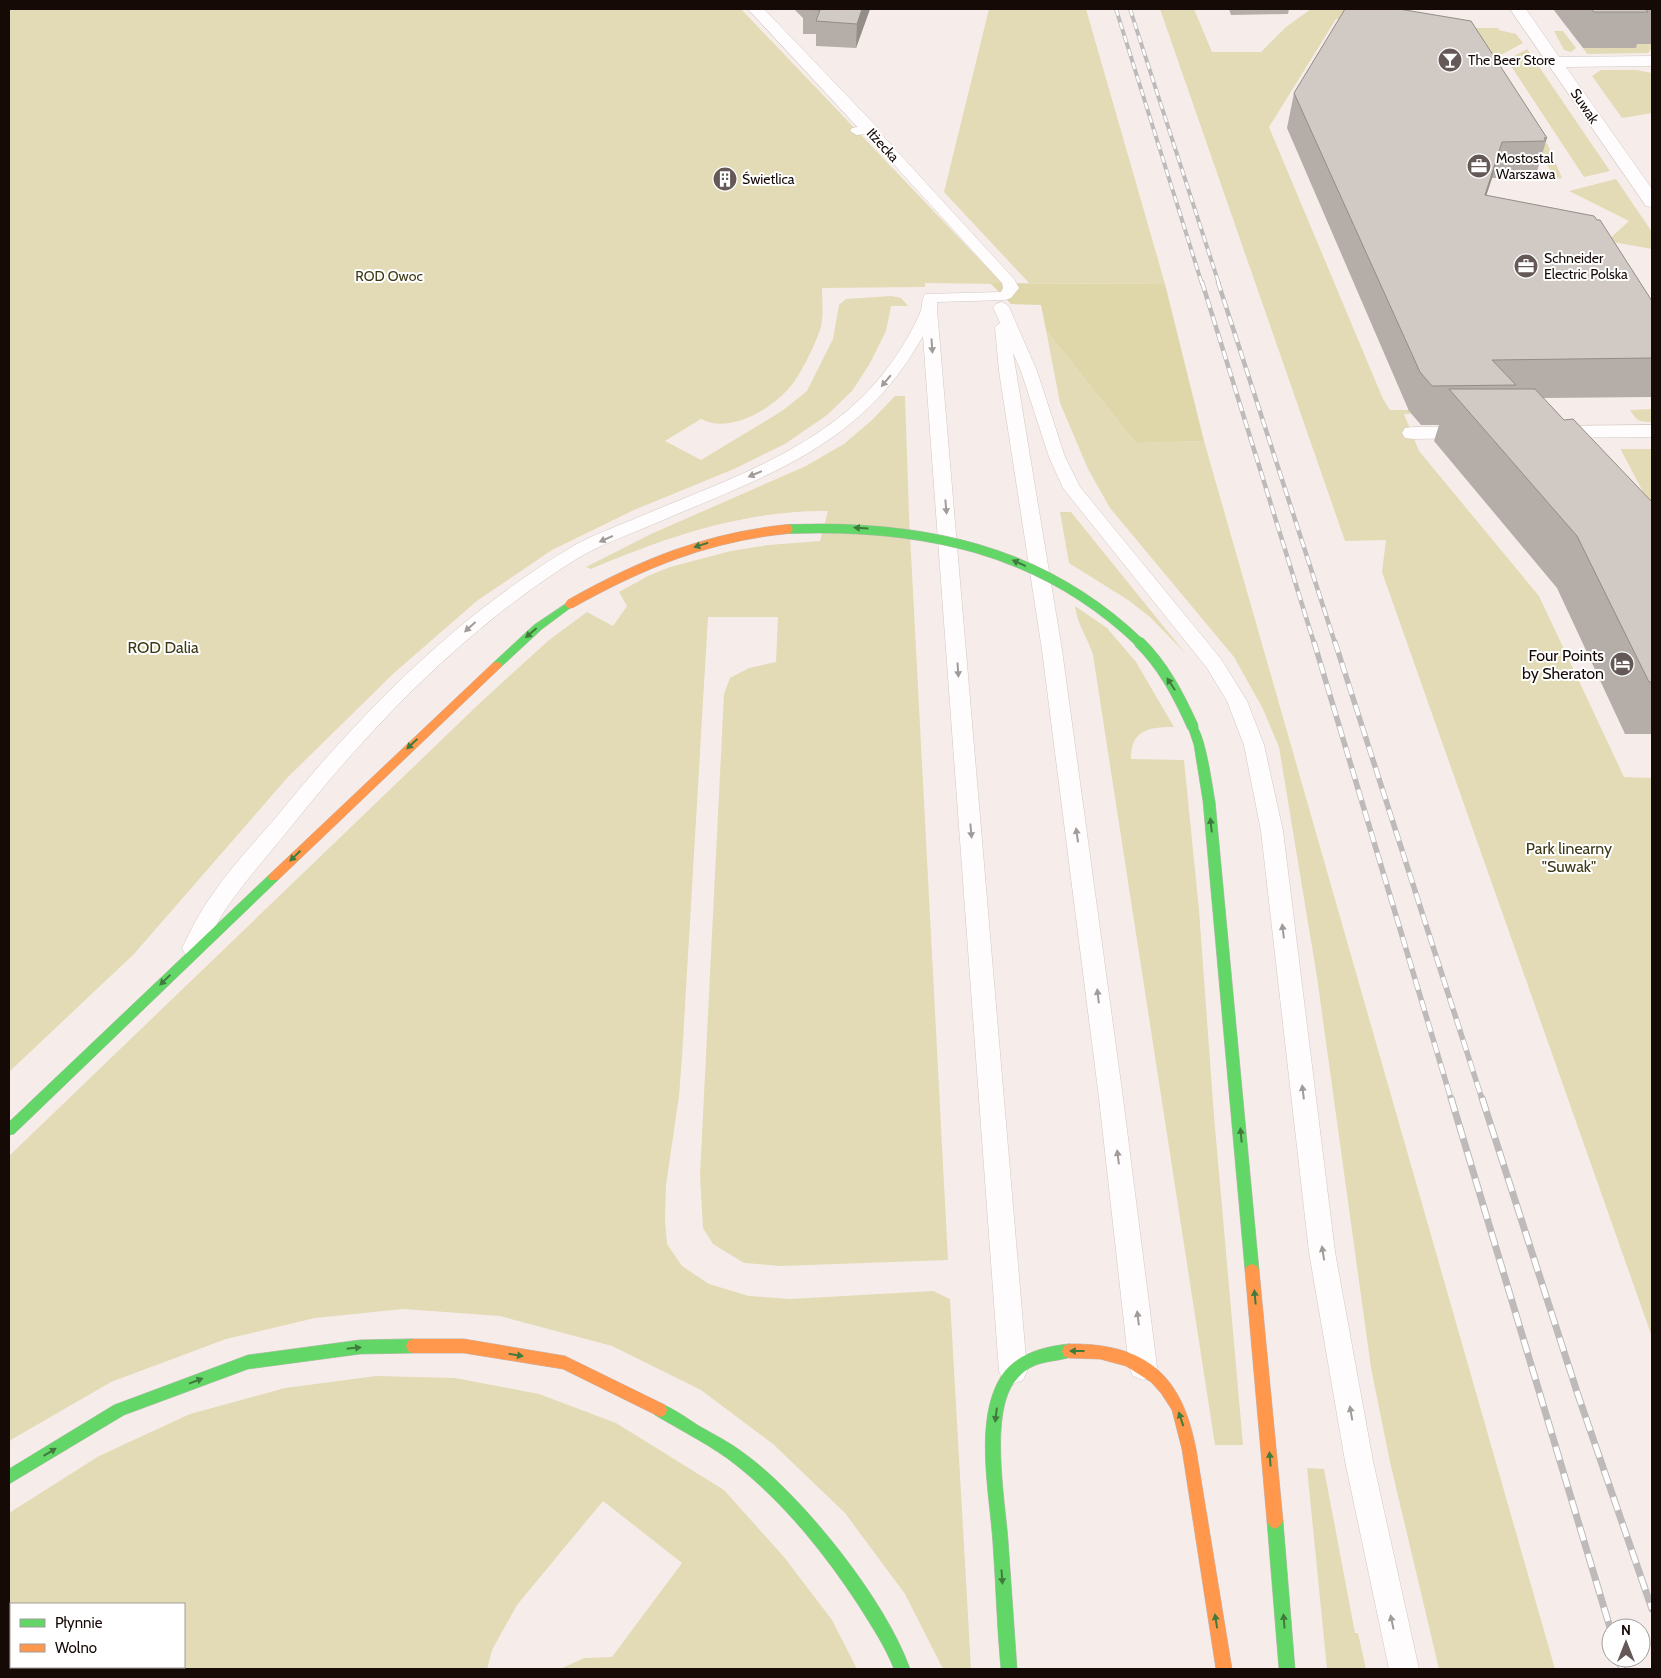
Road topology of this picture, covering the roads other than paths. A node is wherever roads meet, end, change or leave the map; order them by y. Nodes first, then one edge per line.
1 (756, 9) edge
2 (1518, 9) edge
3 (1652, 61) edge
4 (1555, 62) junction
5 (863, 130) joint
6 (1652, 202) edge
7 (1004, 295) junction
8 (930, 303) junction
9 (1652, 431) edge
10 (1414, 432) dead end
11 (1494, 432) edge
12 (1530, 432) edge
13 (187, 959) junction
14 (9, 1130) edge
15 (1143, 1367) junction
16 (1014, 1371) junction
17 (9, 1477) edge
18 (902, 1669) edge
19 (1009, 1669) edge
20 (1224, 1669) edge
21 (1287, 1669) edge
22 (1404, 1669) edge

1 - 5 street, Iłżecka
2 - 4 street, Suwak
3 - 4 street
4 - 6 street, Suwak
5 - 7 lane, Iłżecka
7 - 8 lane
15 -> 7 lane
22 -> 7 lane, Iłżecka
8 -> 13 lane
8 -> 16 lane
9 - 12 street
10 - 11 street
13 -> 14 main road
21 -> 13 main road, bridge
15 -> 16 main road
20 -> 15 main road
16 -> 19 main road
17 -> 18 main road

